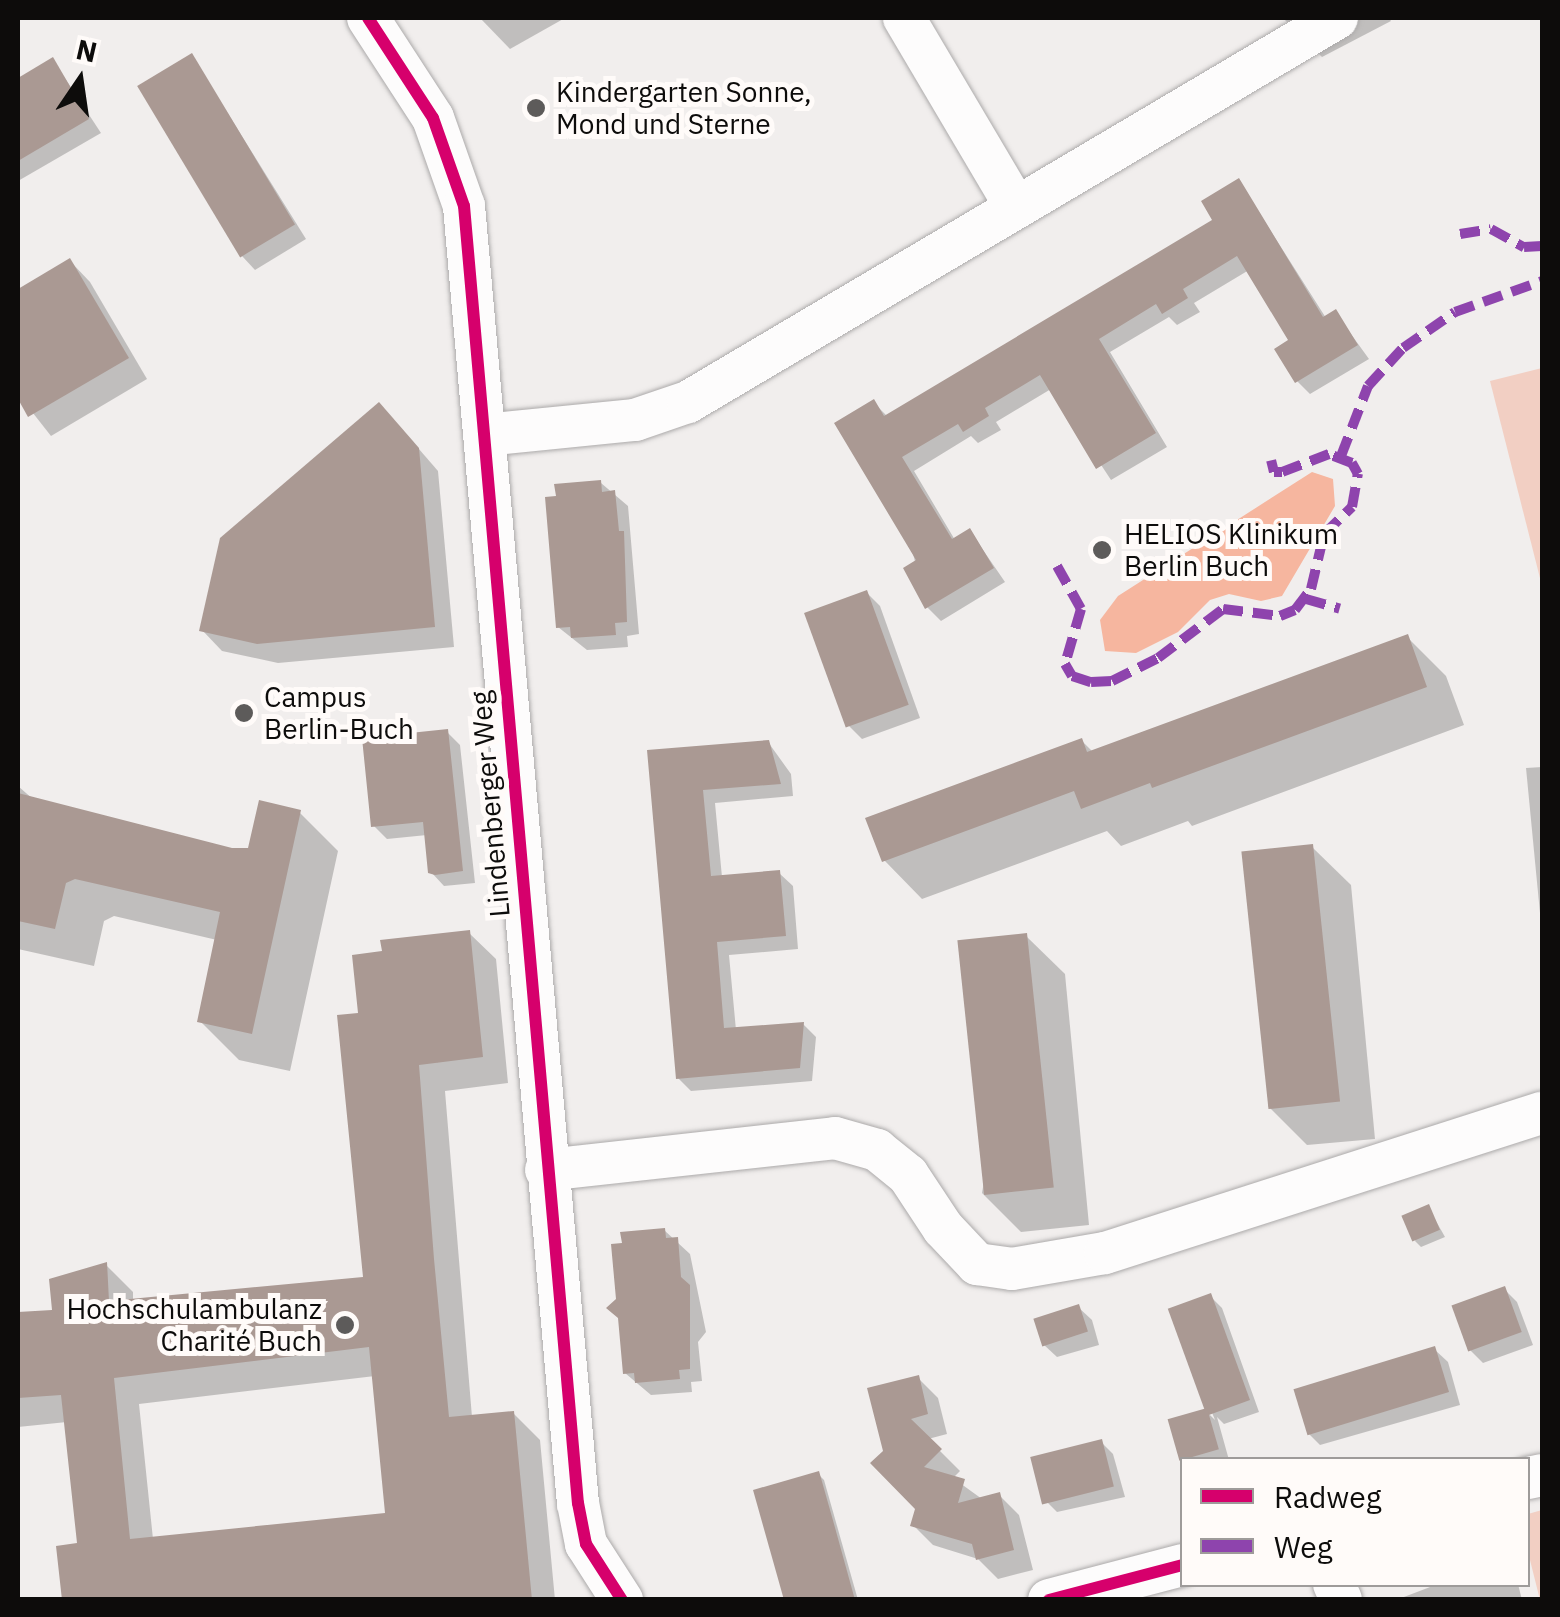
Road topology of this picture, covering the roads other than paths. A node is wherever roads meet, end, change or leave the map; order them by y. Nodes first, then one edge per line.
1 (368, 18) edge
2 (904, 18) edge
3 (1337, 18) edge
4 (1014, 204) junction
5 (484, 435) junction
6 (1542, 1113) edge
7 (546, 1170) junction
8 (1180, 1566) edge
9 (622, 1600) edge
10 (1049, 1600) edge

1 - 5 street, Lindenberger Weg
2 - 4 street
3 - 4 street
4 - 5 street
5 - 7 street, Lindenberger Weg
6 - 7 street
7 - 9 street, Lindenberger Weg
8 - 10 street

